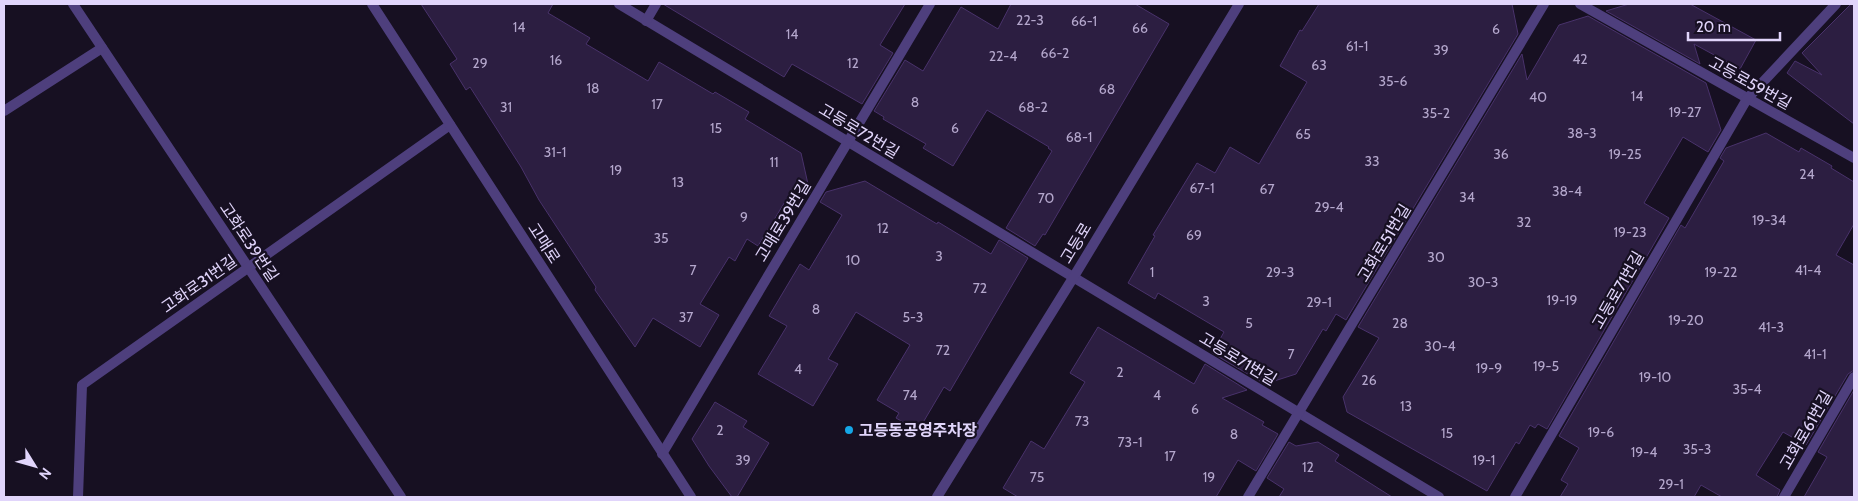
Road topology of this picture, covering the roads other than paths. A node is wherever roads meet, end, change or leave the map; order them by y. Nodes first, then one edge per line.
1 (72, 4) edge
2 (372, 4) edge
3 (619, 4) edge
4 (656, 4) edge
5 (930, 4) edge
6 (1239, 4) edge
7 (1544, 4) edge
8 (1580, 4) edge
9 (1836, 4) edge
10 (646, 21) junction
11 (102, 48) junction
12 (1747, 99) junction
13 (4, 110) edge
14 (450, 125) junction
15 (848, 141) junction
16 (1854, 158) edge
17 (248, 268) junction
18 (1073, 278) junction
19 (1854, 377) edge
20 (1300, 413) junction
21 (662, 454) junction
22 (78, 497) edge
23 (401, 497) edge
24 (691, 497) edge
25 (937, 497) edge
26 (1248, 497) edge
27 (1439, 497) edge
28 (1515, 497) edge
29 (1784, 497) edge

1 - 11 street, 고화로39번길
2 - 14 street, 고매로
3 - 10 street, 고등로72번길
4 - 10 street
5 - 15 street, 고매로39번길
6 - 18 street, 고등로
7 - 20 street, 고화로51번길
8 - 12 street, 고등로59번길
9 - 12 street, 고등로71번길
10 - 15 street, 고등로72번길
11 - 13 street
11 - 17 street, 고화로39번길
12 - 16 street, 고등로59번길
12 - 28 street, 고등로71번길
14 - 17 street, 고화로31번길
14 - 21 street, 고매로
15 - 18 street, 고등로72번길
15 - 21 street, 고매로39번길
17 - 22 street, 고화로31번길
17 - 23 street, 고화로39번길
18 - 20 street, 고등로71번길
18 - 25 street, 고등로
19 - 29 street, 고화로61번길
20 - 26 street, 고화로51번길
20 - 27 street, 고등로71번길
21 - 24 street, 고매로

